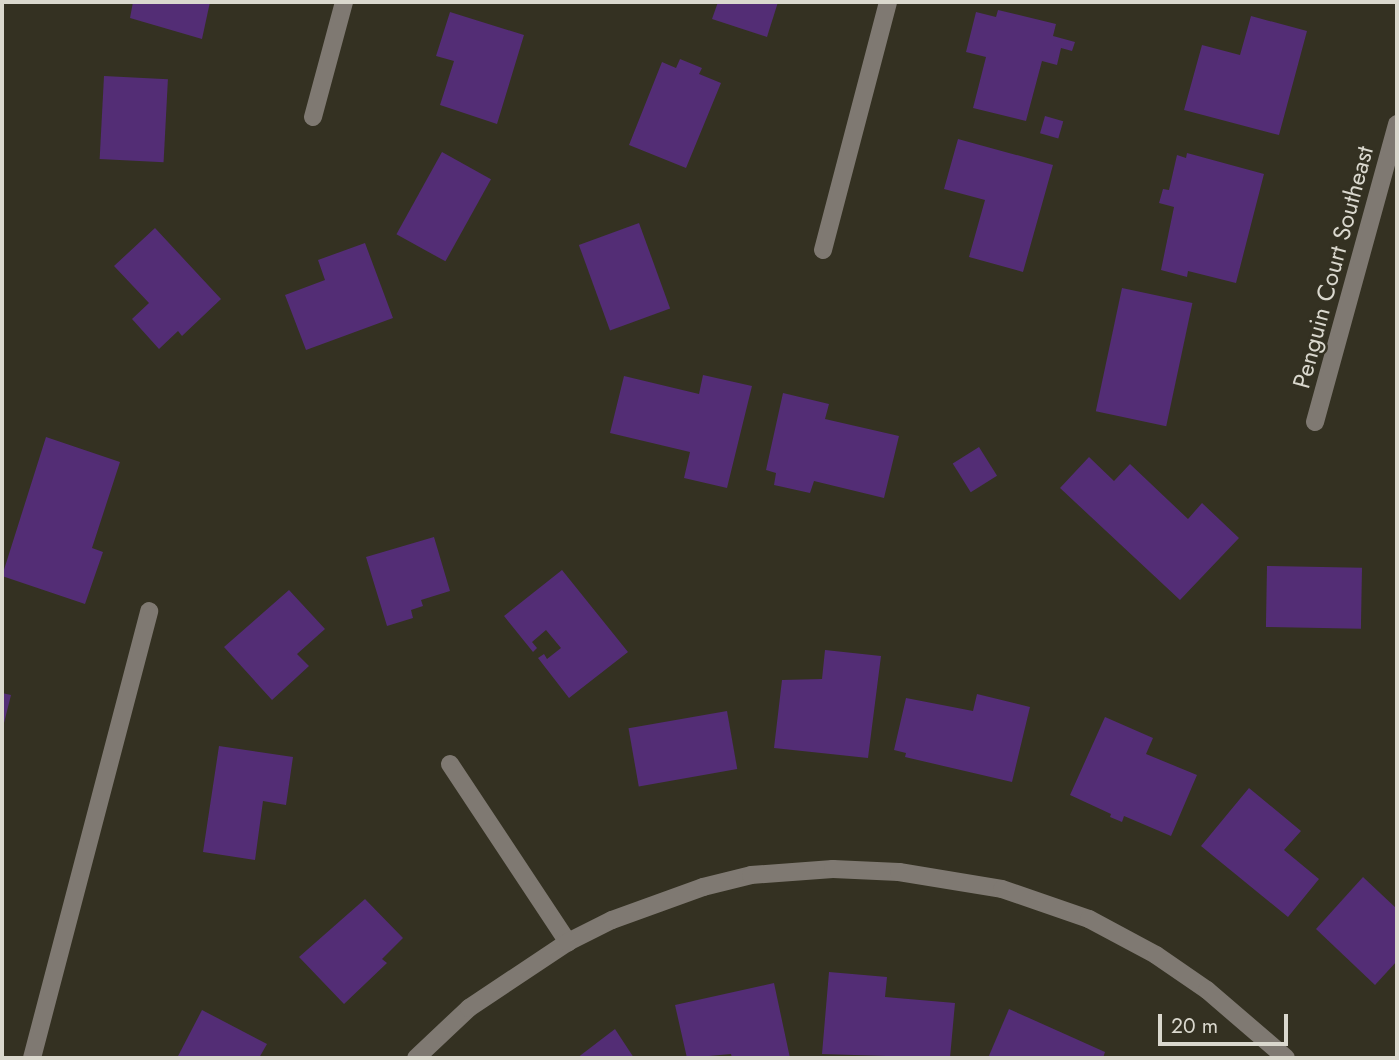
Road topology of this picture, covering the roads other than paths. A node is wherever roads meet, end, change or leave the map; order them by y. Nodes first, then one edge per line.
1 (344, 2) edge
2 (888, 2) edge
3 (313, 117) dead end
4 (1397, 124) edge
5 (823, 250) dead end
6 (1315, 422) dead end
7 (149, 611) dead end
8 (450, 764) dead end
9 (568, 942) junction
10 (32, 1058) edge
11 (416, 1058) edge
12 (1286, 1058) edge

1 - 3 street
2 - 5 street
4 - 6 street, Penguin Court Southeast
7 - 10 street
8 - 9 street
9 - 11 street
9 - 12 street

